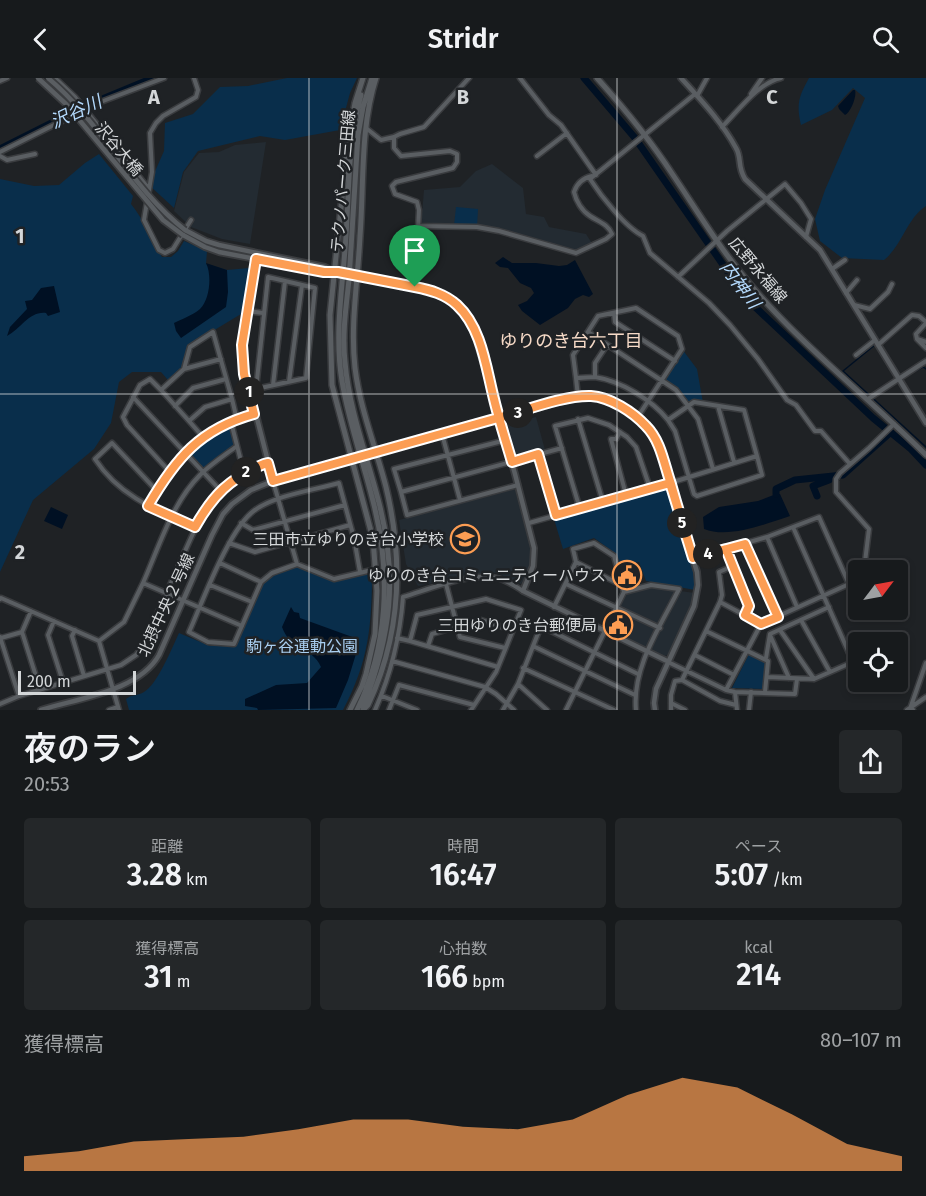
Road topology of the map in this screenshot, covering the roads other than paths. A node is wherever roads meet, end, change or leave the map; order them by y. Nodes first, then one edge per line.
1 (7, 78) edge
2 (38, 78) edge
3 (48, 78) edge
4 (55, 78) edge
5 (164, 78) edge
6 (194, 78) edge
7 (365, 78) edge
8 (374, 78) edge
9 (469, 78) edge
10 (520, 78) edge
11 (597, 78) edge
12 (681, 78) edge
13 (707, 78) edge
14 (762, 78) edge
15 (781, 78) edge
16 (0, 81) edge
17 (696, 95) junction
18 (749, 98) junction
19 (712, 104) dead end
20 (708, 109) junction
21 (85, 110) junction
22 (722, 127) junction
23 (366, 128) junction
24 (567, 133) junction
25 (394, 137) junction
26 (643, 137) junction
27 (0, 154) edge
28 (34, 154) dead end
29 (537, 156) dead end
30 (596, 175) junction
31 (150, 190) junction
32 (767, 199) junction
33 (191, 220) dead end
34 (419, 226) junction
35 (184, 233) junction
36 (805, 238) junction
37 (716, 241) junction
38 (256, 256) junction
39 (846, 260) dead end
40 (832, 269) junction
41 (336, 271) junction
42 (355, 275) junction
43 (678, 277) junction
44 (857, 280) dead end
45 (285, 281) junction
46 (892, 284) dead end
47 (302, 285) junction
48 (415, 287) junction
49 (846, 293) junction
50 (854, 305) junction
51 (247, 311) junction
52 (614, 312) junction
53 (263, 313) junction
54 (926, 322) edge
55 (588, 332) junction
56 (917, 339) junction
57 (926, 342) edge
58 (876, 343) junction
59 (607, 345) junction
60 (926, 348) edge
61 (856, 356) dead end
62 (893, 356) dead end
63 (220, 359) junction
64 (887, 360) junction
65 (675, 361) junction
66 (925, 363) edge
67 (184, 369) junction
68 (595, 377) junction
69 (576, 378) junction
70 (226, 379) junction
71 (898, 379) junction
72 (257, 380) junction
73 (662, 380) junction
74 (246, 382) junction
75 (289, 382) junction
76 (273, 385) junction
77 (160, 390) junction
78 (133, 397) junction
79 (578, 397) junction
80 (232, 399) junction
81 (868, 399) junction
82 (647, 402) junction
83 (175, 406) junction
84 (688, 406) junction
85 (718, 406) junction
86 (254, 414) junction
87 (499, 418) junction
88 (637, 418) junction
89 (578, 419) junction
90 (237, 420) junction
91 (668, 420) junction
92 (189, 421) junction
93 (231, 422) junction
94 (926, 423) edge
95 (893, 424) junction
96 (620, 432) junction
97 (442, 434) junction
98 (203, 437) junction
99 (506, 440) junction
100 (237, 446) junction
101 (562, 448) junction
102 (185, 452) junction
103 (373, 453) junction
104 (447, 454) junction
105 (538, 454) junction
106 (926, 455) edge
107 (757, 456) junction
108 (354, 458) junction
109 (512, 462) junction
110 (734, 462) junction
111 (268, 463) junction
112 (850, 464) junction
113 (713, 469) junction
114 (169, 471) junction
115 (203, 472) junction
116 (244, 473) junction
117 (689, 476) junction
118 (453, 477) junction
119 (273, 481) junction
120 (670, 483) junction
121 (518, 485) junction
122 (650, 488) junction
123 (220, 490) junction
124 (157, 491) junction
125 (401, 492) junction
126 (626, 495) junction
127 (279, 499) junction
128 (460, 500) junction
129 (603, 502) junction
130 (345, 504) junction
131 (148, 506) junction
132 (580, 509) junction
133 (556, 515) junction
134 (172, 517) junction
135 (285, 521) junction
136 (241, 523) junction
137 (528, 523) junction
138 (350, 525) junction
139 (195, 527) junction
140 (793, 527) junction
141 (767, 537) junction
142 (291, 542) junction
143 (229, 543) junction
144 (745, 544) junction
145 (726, 549) junction
146 (693, 558) junction
147 (865, 560) edge
148 (576, 562) junction
149 (220, 563) junction
150 (297, 564) junction
151 (733, 566) junction
152 (372, 570) dead end
153 (360, 572) junction
154 (261, 582) junction
155 (848, 582) edge
156 (143, 583) junction
157 (446, 584) junction
158 (566, 584) junction
159 (848, 584) edge
160 (210, 585) junction
161 (622, 586) junction
162 (523, 591) junction
163 (624, 592) junction
164 (167, 593) junction
165 (823, 596) junction
166 (0, 599) edge
167 (183, 600) junction
168 (252, 602) junction
169 (720, 602) junction
170 (452, 606) junction
171 (554, 607) junction
172 (797, 607) junction
173 (829, 607) junction
174 (200, 608) junction
175 (615, 608) junction
176 (32, 611) junction
177 (745, 615) junction
178 (778, 617) junction
179 (801, 620) junction
180 (54, 621) junction
181 (761, 624) junction
182 (242, 626) junction
183 (457, 627) junction
184 (660, 628) junction
185 (75, 630) junction
186 (512, 630) junction
187 (604, 630) junction
188 (780, 630) junction
189 (706, 631) junction
190 (22, 632) junction
191 (770, 634) junction
192 (0, 638) edge
193 (397, 638) junction
194 (99, 641) junction
195 (410, 641) junction
196 (428, 646) junction
197 (532, 646) junction
198 (505, 648) junction
199 (747, 651) junction
200 (594, 652) junction
201 (648, 652) junction
202 (694, 656) junction
203 (766, 658) junction
204 (392, 661) junction
205 (667, 662) junction
206 (926, 663) edge
207 (498, 666) junction
208 (523, 668) junction
209 (107, 669) junction
210 (686, 671) junction
211 (585, 672) junction
212 (830, 672) junction
213 (638, 674) junction
214 (734, 675) junction
215 (84, 676) junction
216 (766, 677) junction
217 (789, 678) junction
218 (797, 679) junction
219 (814, 679) junction
220 (682, 680) junction
221 (63, 682) junction
222 (518, 684) junction
223 (377, 685) junction
224 (485, 687) junction
225 (40, 689) junction
226 (112, 689) junction
227 (726, 690) junction
228 (575, 691) junction
229 (735, 692) junction
230 (750, 692) junction
231 (765, 692) junction
232 (635, 695) junction
233 (19, 696) junction
234 (382, 696) junction
235 (926, 698) edge
236 (393, 700) junction
237 (671, 703) junction
238 (0, 704) edge
239 (507, 704) junction
240 (737, 707) edge
241 (472, 708) edge
242 (912, 708) edge
243 (118, 709) edge
244 (41, 710) edge
245 (109, 710) edge
246 (353, 710) edge
247 (363, 710) edge
248 (368, 710) edge
249 (375, 710) edge
250 (389, 710) edge
251 (417, 710) edge
252 (503, 710) edge
253 (514, 710) edge
254 (547, 710) edge
255 (566, 710) edge
256 (614, 710) edge
257 (636, 710) edge
258 (655, 710) edge
259 (671, 710) edge
260 (685, 710) edge
261 (749, 710) edge
262 (907, 710) edge

1 - 16 street
2 - 35 street, 沢谷大橋, bridge
3 - 35 street, 沢谷大橋, bridge
4 - 21 street
5 - 21 street
6 - 31 street
7 - 41 main road
7 - 246 main road, テクノパーク三田線
8 - 23 main road
8 - 247 main road, テクノパーク三田線
9 - 25 street
10 - 24 street
11 - 26 main road, 広野永福線
12 - 17 street
13 - 17 street
14 - 18 street
15 - 18 street
17 - 20 street
17 - 26 street
18 - 22 street
19 - 20 street
20 - 22 street
21 - 27 street
21 - 31 street
22 - 32 street
23 - 25 street
23 - 42 main road
24 - 29 street
24 - 30 street
25 - 34 street
26 - 30 street
26 - 37 main road, 広野永福線
27 - 28 street
30 - 34 street
30 - 43 street
31 - 35 street
32 - 36 street
32 - 36 street
32 - 37 street
33 - 35 street
34 - 48 street
35 - 38 street
36 - 40 street
37 - 43 street
37 - 81 main road, 広野永福線
38 - 41 street
38 - 51 street
39 - 40 street
40 - 49 street
41 - 42 street, bridge
41 - 108 main road
42 - 48 street
42 - 103 main road
43 - 112 street
44 - 49 street
45 - 47 street
45 - 53 street
45 - 76 street
46 - 50 street
47 - 75 street
47 - 75 street
48 - 87 street
49 - 50 street
50 - 58 street
51 - 53 street
51 - 74 street
52 - 55 street
52 - 65 street
52 - 65 street
53 - 72 street
54 - 56 street
54 - 58 street
55 - 59 street
55 - 69 street
56 - 57 street
56 - 60 street
58 - 61 street
58 - 64 street
59 - 68 street
59 - 73 street
62 - 64 street
63 - 67 street
63 - 67 street
63 - 70 street
64 - 71 street
65 - 73 street
66 - 71 street
67 - 77 street
68 - 69 street
68 - 82 street
69 - 79 street
70 - 80 street
70 - 83 street
71 - 81 street
71 - 94 street
72 - 74 street
72 - 76 street
73 - 82 street
73 - 84 street
74 - 86 street
75 - 76 street
77 - 78 street
77 - 83 street
78 - 102 street
78 - 114 street
79 - 87 street
79 - 88 street
80 - 90 street
80 - 92 street
81 - 95 main road, 広野永福線
82 - 88 street
82 - 91 street
83 - 92 street
84 - 85 street
84 - 91 street
84 - 113 street
85 - 107 street
85 - 110 street
86 - 90 street
86 - 111 street
87 - 97 street
87 - 99 street
88 - 120 street
89 - 96 street
89 - 101 street
89 - 129 street
90 - 93 street
91 - 117 street
92 - 98 street
93 - 98 street
93 - 100 street
95 - 106 main road, 広野永福線
95 - 112 street
96 - 122 street
96 - 126 street
97 - 103 street
97 - 104 street
98 - 102 street
99 - 104 street
99 - 109 street
100 - 115 street
100 - 116 street
101 - 105 street
101 - 132 street
102 - 114 street
102 - 115 street
103 - 108 street, 北摂中央２号線, bridge
103 - 223 main road
104 - 118 street
104 - 125 street
105 - 109 street
105 - 133 street
107 - 110 street
107 - 117 street
108 - 119 street, 北摂中央２号線
108 - 246 main road
109 - 118 street
109 - 121 street
110 - 113 street
111 - 116 street
111 - 119 street
112 - 147 street
113 - 117 street
114 - 124 street
115 - 123 street
115 - 134 street
116 - 123 street
117 - 120 street
118 - 125 street
118 - 128 street
119 - 127 street
119 - 167 street, 北摂中央２号線
120 - 122 street
120 - 146 street
121 - 128 street
121 - 137 street
122 - 126 street
123 - 139 street
124 - 131 street
124 - 131 street
125 - 128 street
126 - 129 street
127 - 130 street
127 - 135 street
127 - 136 street
129 - 132 street
130 - 135 street
130 - 138 street
131 - 134 street
132 - 133 street
133 - 137 street
134 - 139 street
134 - 156 street
135 - 136 street
135 - 142 street
136 - 143 street
137 - 162 street
138 - 142 street
138 - 153 street
139 - 164 street
140 - 141 street
140 - 155 street
140 - 165 street
141 - 144 street
141 - 172 street
142 - 143 street
142 - 150 street
143 - 149 street
144 - 145 street
144 - 178 street
145 - 146 street
145 - 151 street
146 - 205 street
148 - 158 street
148 - 161 street
148 - 161 street
149 - 154 street
149 - 160 street
150 - 153 street
150 - 154 street
151 - 169 street
151 - 177 street
152 - 153 street
154 - 168 street
156 - 164 street
156 - 194 street
157 - 162 street
157 - 170 street
157 - 193 street
158 - 171 street
158 - 175 street
159 - 165 street
160 - 168 street
160 - 174 street
161 - 163 street
162 - 171 street
163 - 175 street
163 - 184 street
164 - 167 street
164 - 209 street
165 - 172 street
165 - 173 street
166 - 176 street
167 - 174 street
167 - 226 street, 北摂中央２号線
168 - 182 street
169 - 177 street
169 - 189 street
170 - 183 street
170 - 186 street
170 - 195 street
171 - 187 street
172 - 178 street
173 - 179 street
173 - 212 street
174 - 182 street
174 - 182 street
175 - 184 street
175 - 187 street
176 - 180 street
176 - 190 street
177 - 181 street
178 - 181 street
179 - 188 street
179 - 212 street
180 - 185 street
180 - 221 street
181 - 199 street
183 - 186 street
183 - 196 street
183 - 198 street
184 - 201 street
185 - 194 street
185 - 215 street
186 - 198 street
187 - 200 street
187 - 201 street
188 - 191 street
188 - 219 street
189 - 199 street
189 - 202 street
190 - 192 street
190 - 225 street
191 - 203 street
191 - 217 street
192 - 233 street
193 - 195 street
193 - 204 street
194 - 209 street
195 - 196 street
196 - 207 street
197 - 200 street
197 - 208 street
197 - 211 street
198 - 207 street
199 - 203 street
199 - 214 street
200 - 211 street
200 - 213 street
201 - 205 street
201 - 213 street
202 - 210 street
202 - 214 street
203 - 216 street
204 - 224 street
204 - 234 street
205 - 210 street
205 - 258 street
206 - 242 street
207 - 224 street
208 - 222 street
208 - 228 street
209 - 215 street
209 - 226 street
210 - 220 street
210 - 227 street
211 - 228 street
211 - 232 street
212 - 219 street
213 - 232 street
214 - 227 street
215 - 221 street
216 - 217 street
216 - 231 street
217 - 218 street
218 - 219 street
218 - 231 street
220 - 237 street
220 - 240 street
221 - 225 street
222 - 239 street
222 - 254 street
223 - 247 main road
223 - 248 main road
224 - 239 street
224 - 241 street
225 - 233 street
226 - 243 street
226 - 244 street, 北摂中央２号線
227 - 229 street
228 - 255 street
228 - 256 street
229 - 230 street
229 - 240 street
230 - 231 street
230 - 261 street
232 - 257 street
233 - 238 street
234 - 236 street
234 - 249 street
235 - 242 street
236 - 241 street
236 - 250 street
236 - 251 street
237 - 259 street
237 - 260 street
239 - 252 street
239 - 253 street
242 - 262 street
243 - 245 street

